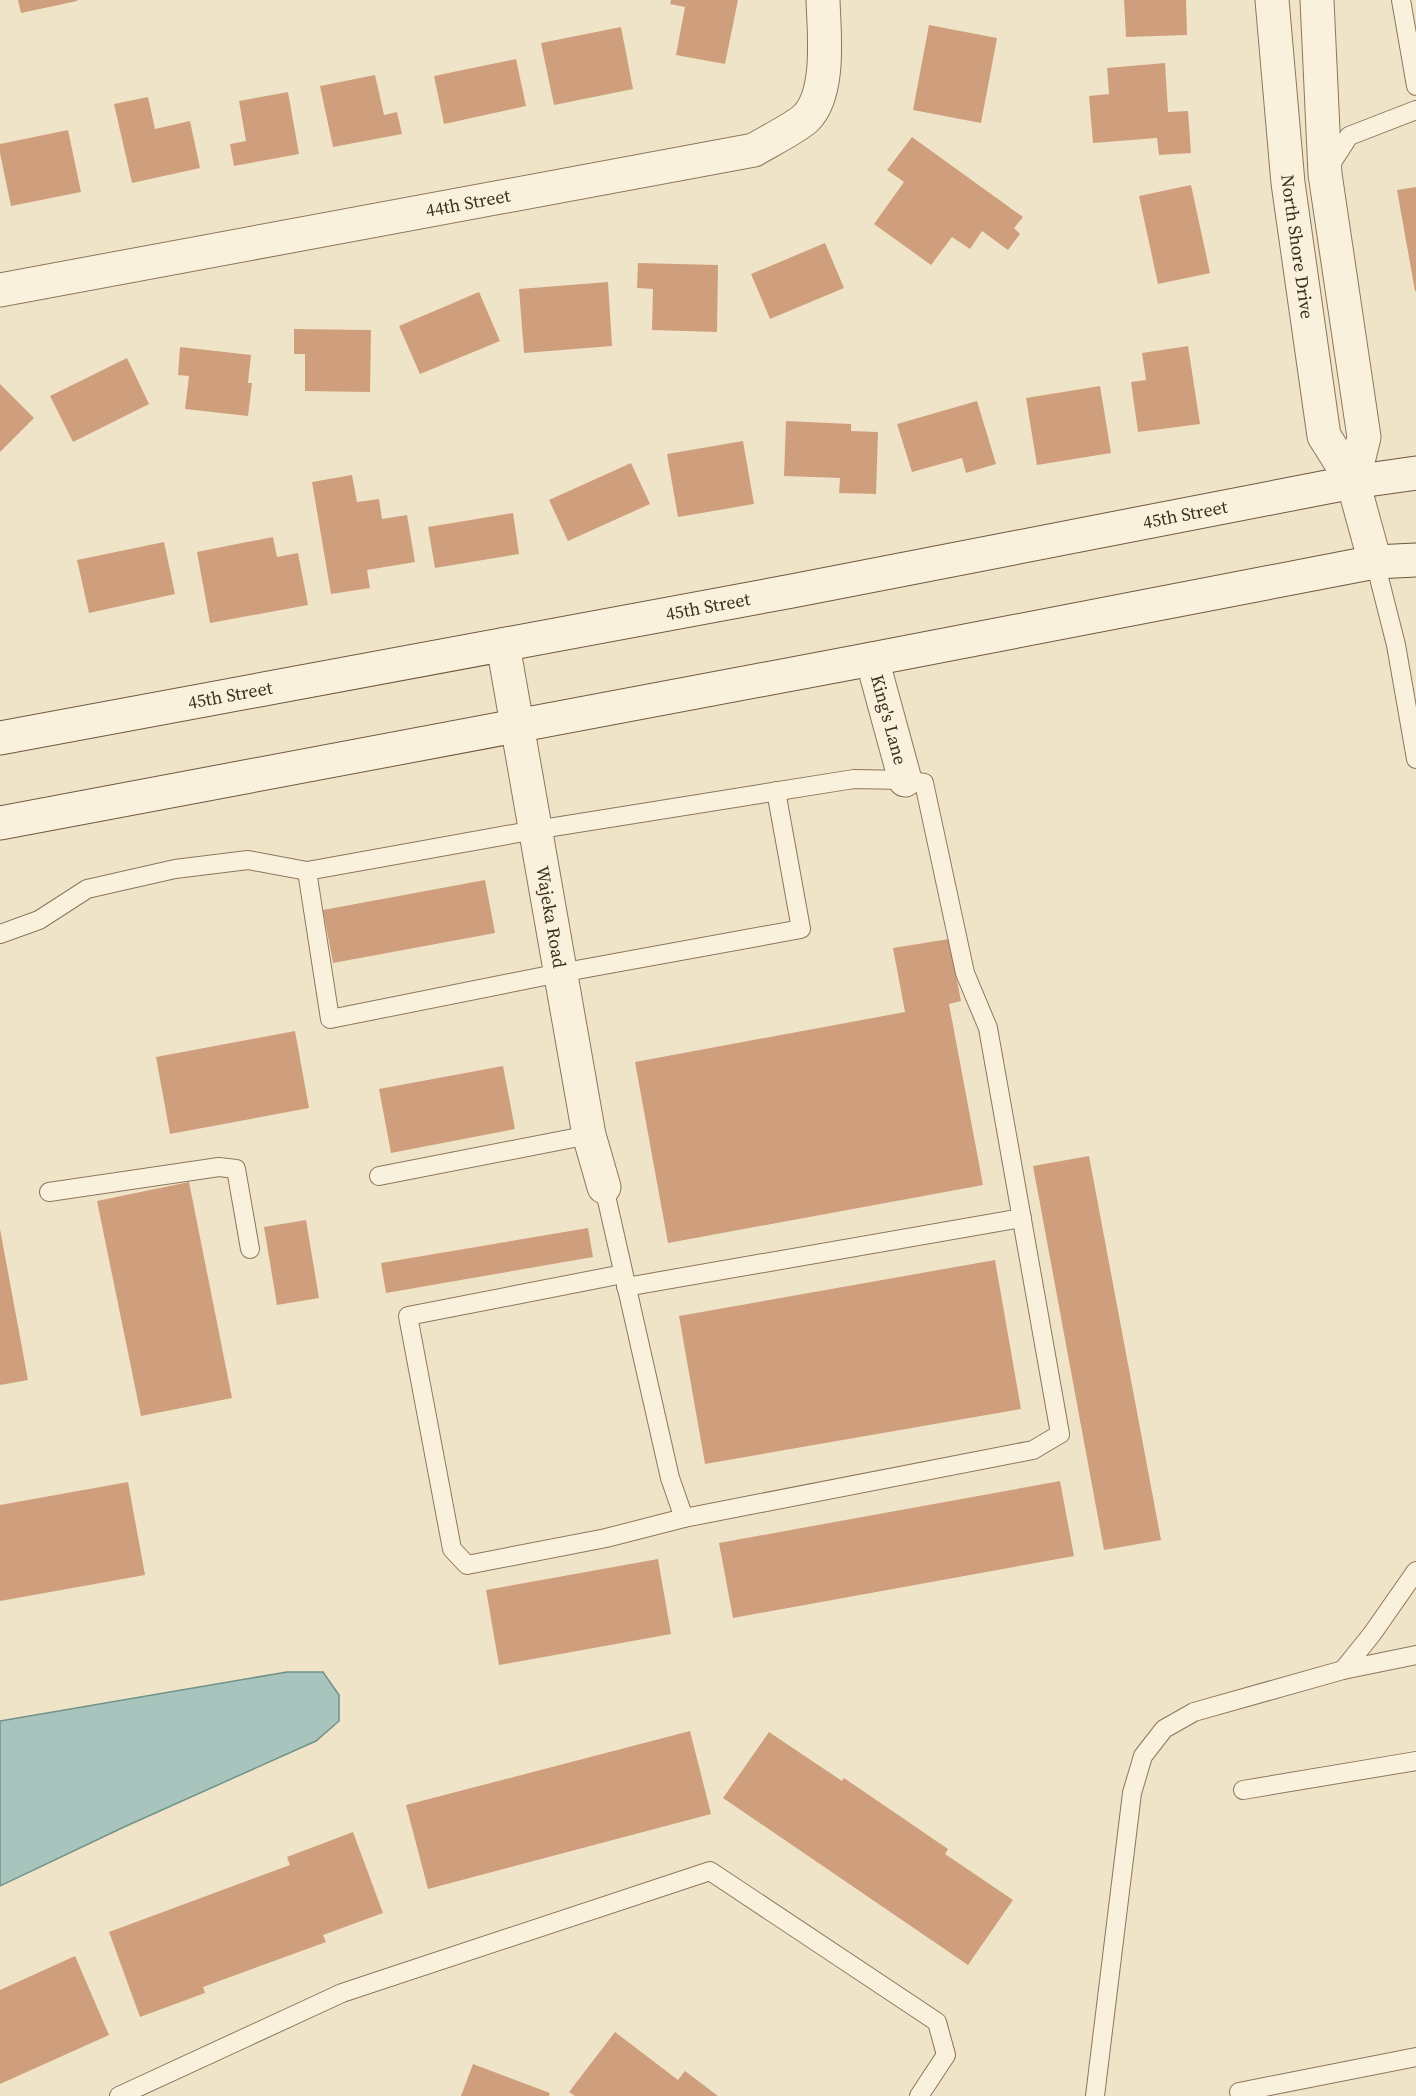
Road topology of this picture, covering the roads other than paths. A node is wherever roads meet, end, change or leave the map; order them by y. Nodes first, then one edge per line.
1 (823, 0) edge
2 (1272, 0) edge
3 (1299, 0) edge
4 (1317, 0) edge
5 (1401, 0) edge
6 (1277, 72) junction
7 (1416, 86) edge
8 (1416, 110) edge
9 (1325, 174) junction
10 (0, 290) edge
11 (1416, 473) edge
12 (1353, 482) junction
13 (1416, 560) edge
14 (1375, 562) junction
15 (503, 645) junction
16 (872, 659) junction
17 (517, 725) junction
18 (0, 738) edge
19 (1416, 759) edge
20 (905, 780) junction
21 (776, 791) junction
22 (0, 823) edge
23 (535, 830) junction
24 (307, 871) junction
25 (0, 934) edge
26 (561, 973) junction
27 (589, 1135) junction
28 (379, 1176) dead end
29 (604, 1187) joint
30 (49, 1192) dead end
31 (1022, 1218) junction
32 (250, 1249) dead end
33 (625, 1281) junction
34 (684, 1518) junction
35 (1416, 1571) edge
36 (1416, 1655) edge
37 (1342, 1670) junction
38 (1416, 1761) edge
39 (1243, 1790) dead end
40 (1416, 2057) edge
41 (1239, 2092) dead end
42 (119, 2096) edge
43 (919, 2096) edge
44 (1095, 2096) edge

1 - 10 main road, 44th Street
2 - 6 main road, North Shore Drive
3 - 6 main road
4 - 9 main road, North Shore Drive
5 - 7 lane
6 - 12 main road, North Shore Drive
8 - 9 lane
9 - 12 main road, North Shore Drive
11 - 12 main road, 45th Street
12 - 14 main road, North Shore Drive
12 - 15 main road, 45th Street
13 - 14 main road
14 - 16 main road
14 - 19 lane
15 - 17 main road, Wajeka Road
15 - 18 main road, 45th Street
16 - 17 main road
16 - 20 main road, King's Lane
17 - 22 main road
17 - 23 main road, Wajeka Road
20 - 21 lane
20 - 31 lane
21 - 23 lane
21 - 26 lane
23 - 24 lane
23 - 26 main road, Wajeka Road
24 - 25 lane
24 - 26 lane
26 - 27 main road, Wajeka Road
27 - 28 lane
27 - 29 main road, Wajeka Road
29 - 33 lane
30 - 32 lane
31 - 33 lane
31 - 34 lane
33 - 34 lane
33 - 34 lane
35 - 37 lane
36 - 37 lane
37 - 44 lane
38 - 39 lane
40 - 41 lane
42 - 43 lane

